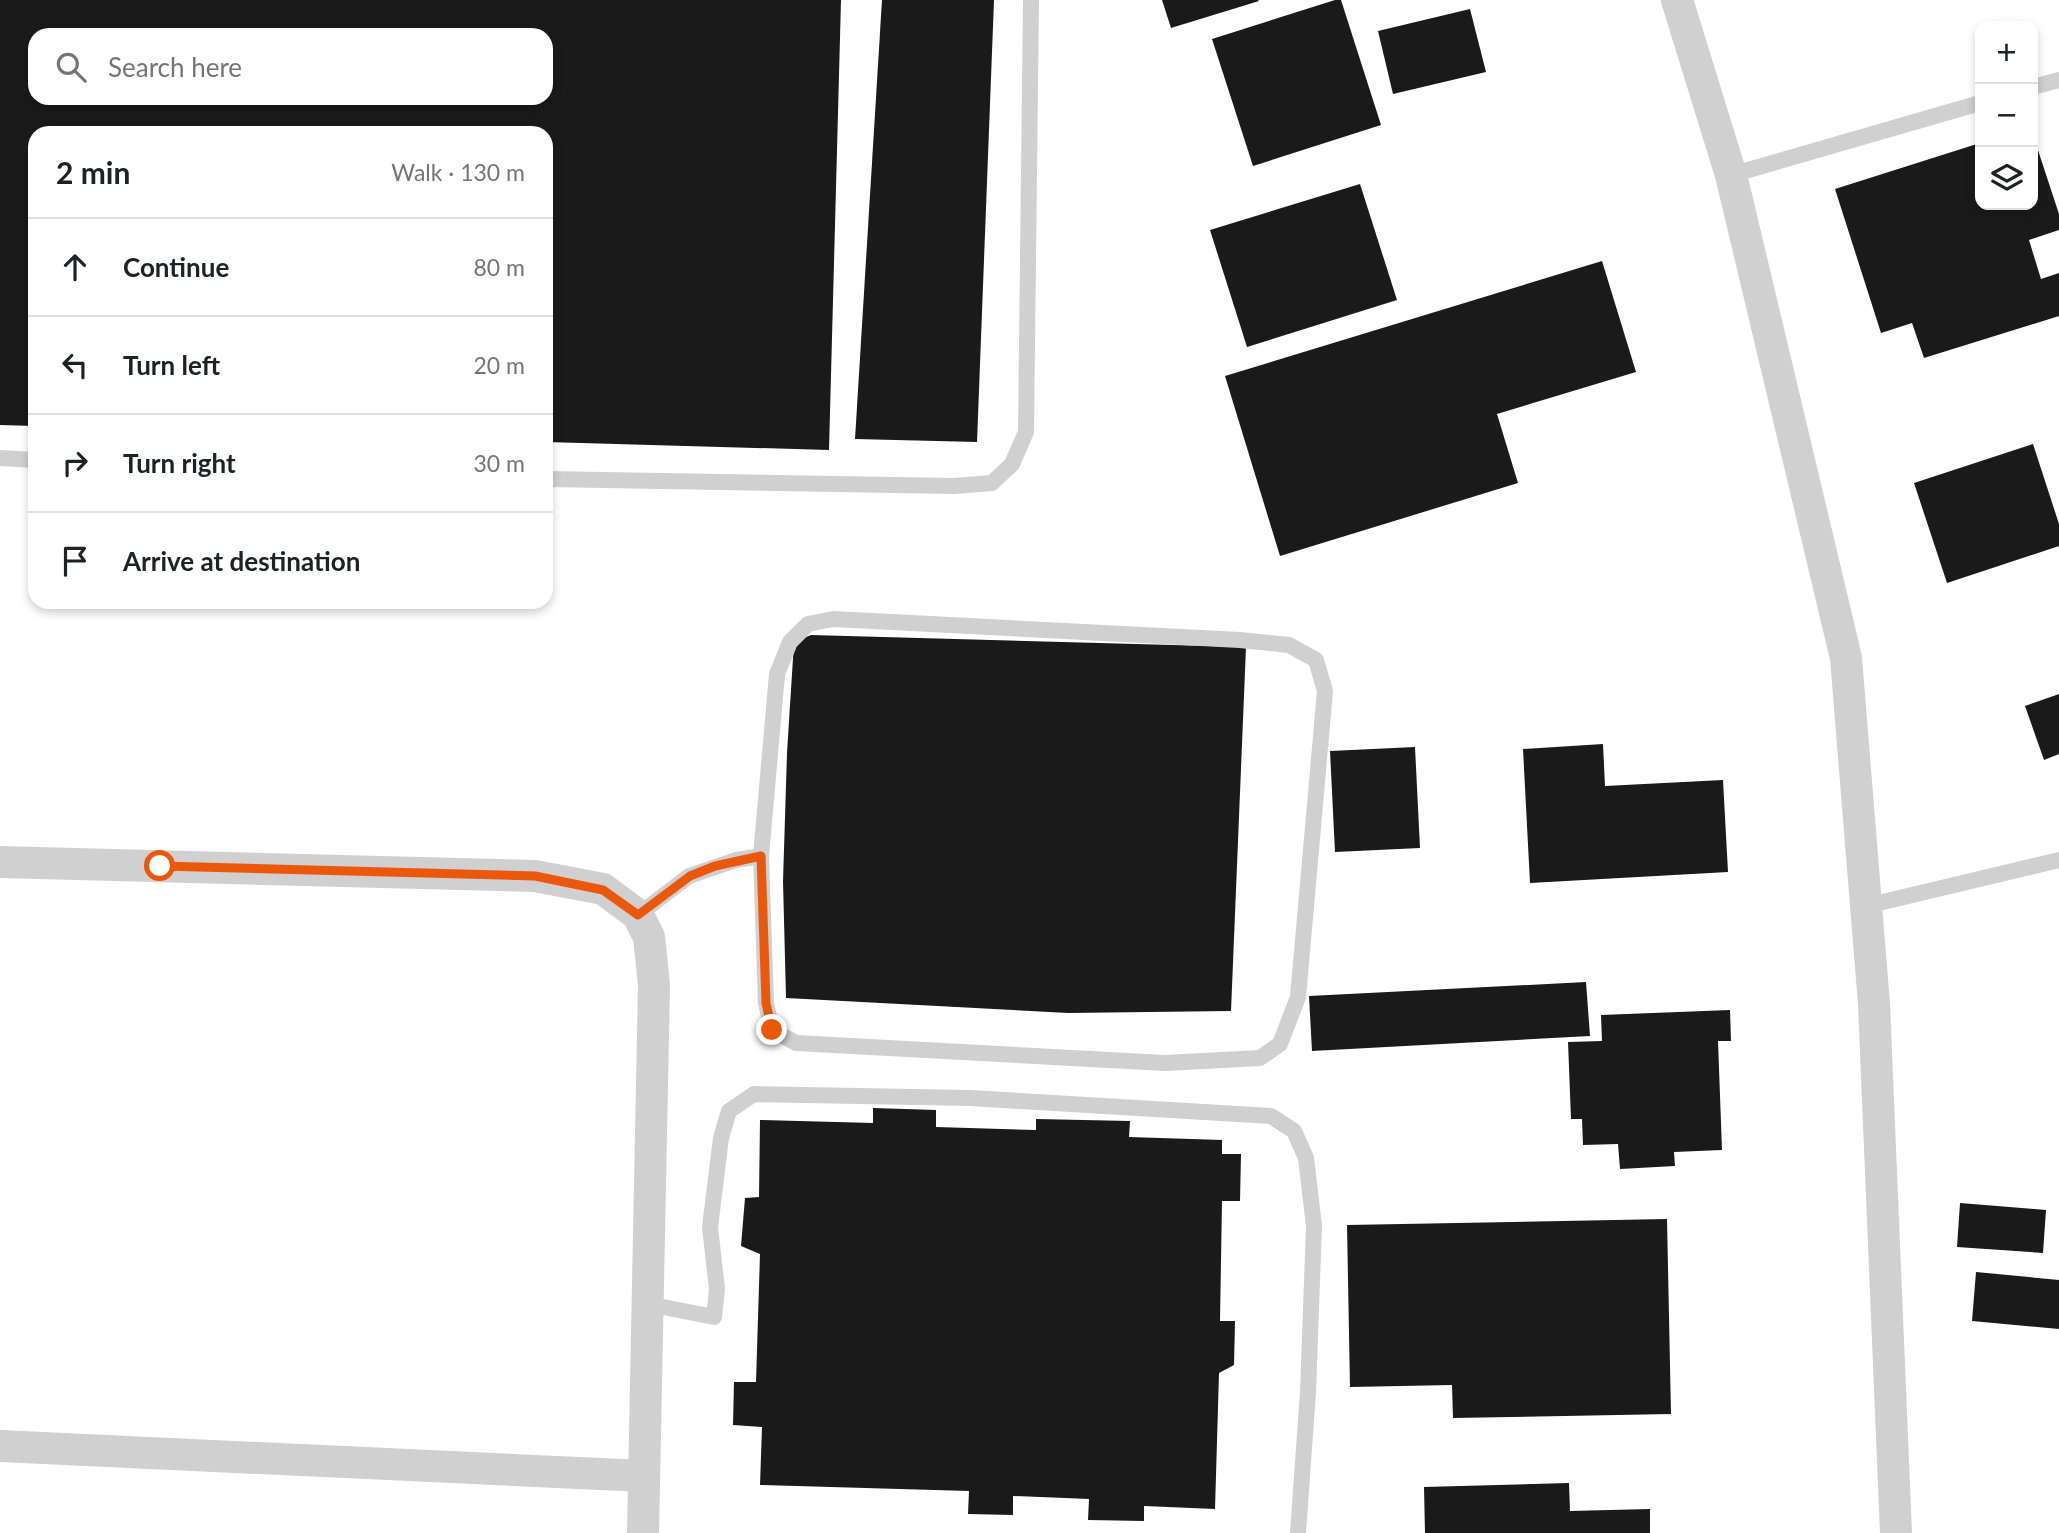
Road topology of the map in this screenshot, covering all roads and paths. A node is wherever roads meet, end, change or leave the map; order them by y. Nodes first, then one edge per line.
1 (1031, 0) edge
2 (1677, 0) edge
3 (2059, 80) edge
4 (2038, 86) edge
5 (1975, 104) edge
6 (1731, 175) junction
7 (0, 458) edge
8 (28, 460) edge
9 (553, 479) edge
10 (761, 856) junction
11 (2059, 860) edge
12 (0, 862) edge
13 (1866, 906) junction
14 (638, 915) junction
15 (648, 1304) junction
16 (0, 1446) edge
17 (645, 1476) junction
18 (643, 1533) edge
19 (1298, 1533) edge
20 (1896, 1533) edge

1 - 9 lane
2 - 6 street
3 - 4 lane
5 - 6 lane
6 - 13 street
7 - 8 lane
10 - 10 lane
10 - 14 lane
11 - 13 lane
12 - 14 street
13 - 20 street
14 - 15 street
15 - 17 street
15 - 19 lane
16 - 17 street
17 - 18 street

